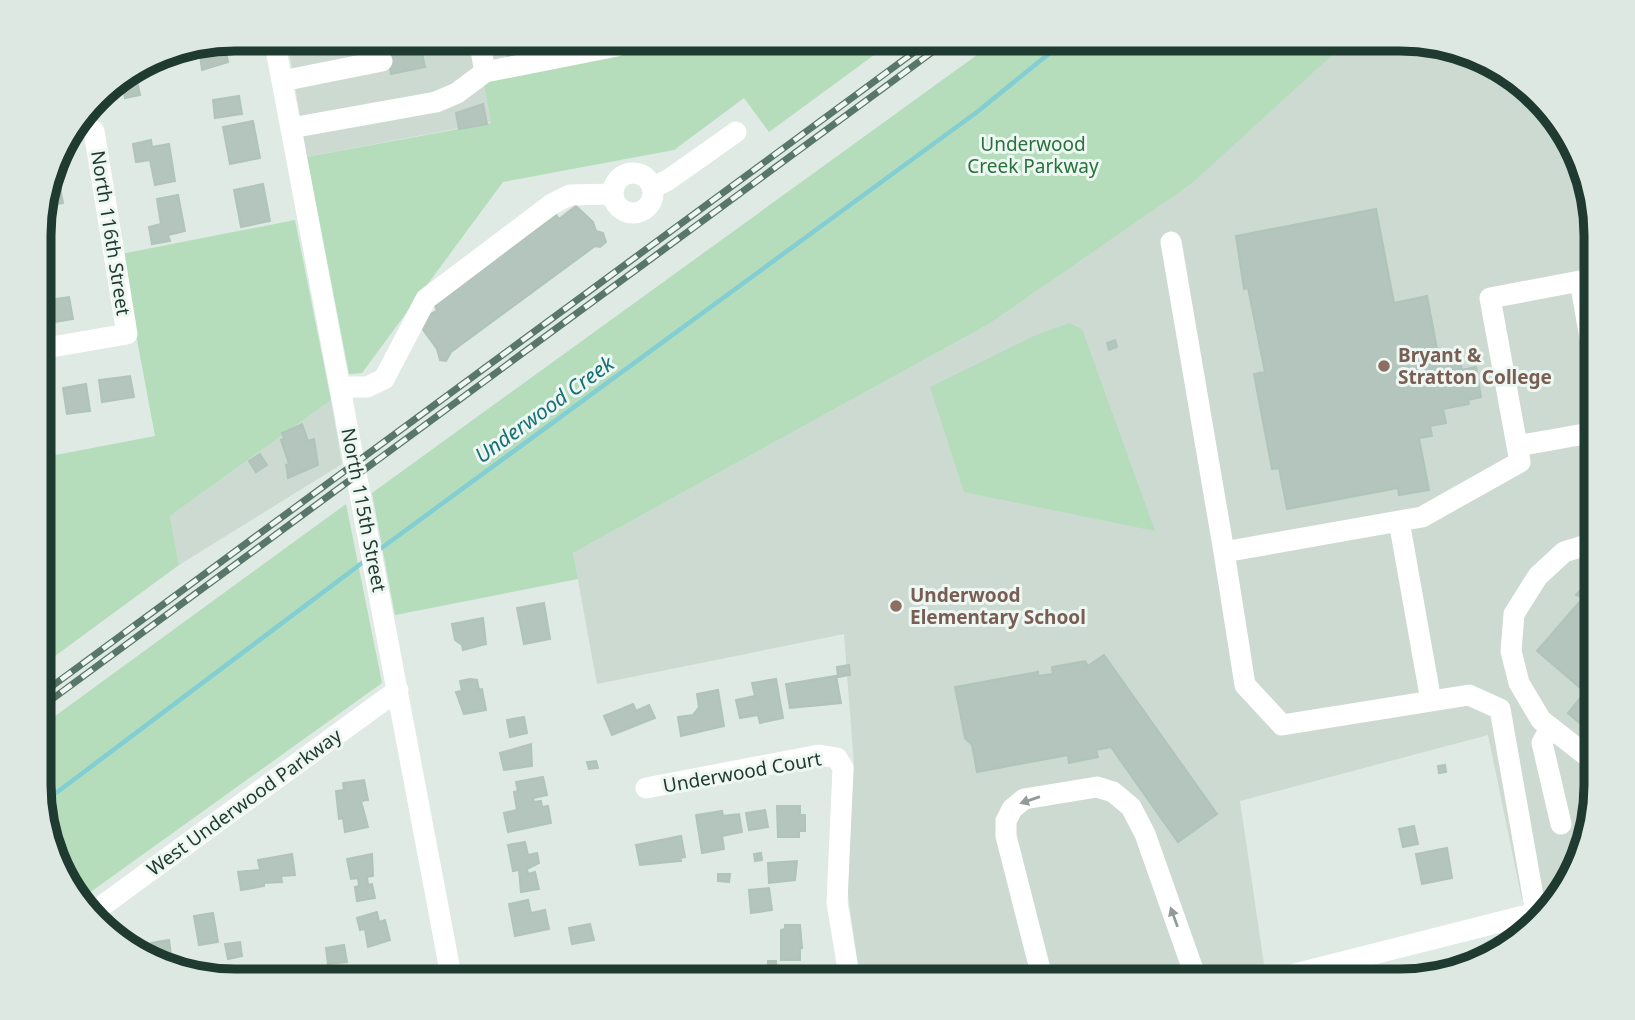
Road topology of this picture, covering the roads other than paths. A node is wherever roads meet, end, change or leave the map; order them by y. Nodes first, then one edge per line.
1 (276, 51) edge
2 (481, 51) edge
3 (592, 51) edge
4 (382, 61) dead end
5 (485, 72) junction
6 (282, 80) junction
7 (291, 128) junction
8 (94, 131) dead end
9 (736, 132) dead end
10 (652, 188) junction
11 (613, 194) junction
12 (1171, 242) dead end
13 (1584, 304) edge
14 (51, 347) edge
15 (341, 387) junction
16 (1584, 434) edge
17 (1517, 446) junction
18 (1399, 521) junction
19 (1584, 546) edge
20 (1224, 552) junction
21 (398, 690) junction
22 (1529, 700) junction
23 (1431, 701) junction
24 (1500, 709) junction
25 (1550, 727) junction
26 (1584, 754) edge
27 (646, 788) dead end
28 (1561, 824) dead end
29 (1541, 905) edge
30 (98, 909) edge
31 (1533, 913) edge
32 (450, 969) edge
33 (848, 969) edge
34 (1040, 969) edge
35 (1193, 969) edge
36 (1314, 969) edge

1 - 6 street, North 115th Street
2 - 5 street
3 - 5 street
4 - 6 street
5 - 7 street
6 - 7 street, North 115th Street
7 - 15 street, North 115th Street
8 - 14 street, North 116th Street
9 - 10 street
10 - 11 street
10 - 11 street
11 - 15 street
12 - 20 street
13 - 17 street
15 - 21 street, North 115th Street
16 - 17 street
17 - 18 street
18 - 20 street
18 - 23 street
19 - 22 street
20 - 23 street
21 - 30 street, West Underwood Parkway
21 - 32 street, North 115th Street
22 - 24 street
22 - 25 street
23 - 24 street
24 - 29 street
25 - 26 street
25 - 28 street
27 - 33 street, Underwood Court
31 - 36 street
35 -> 34 street

